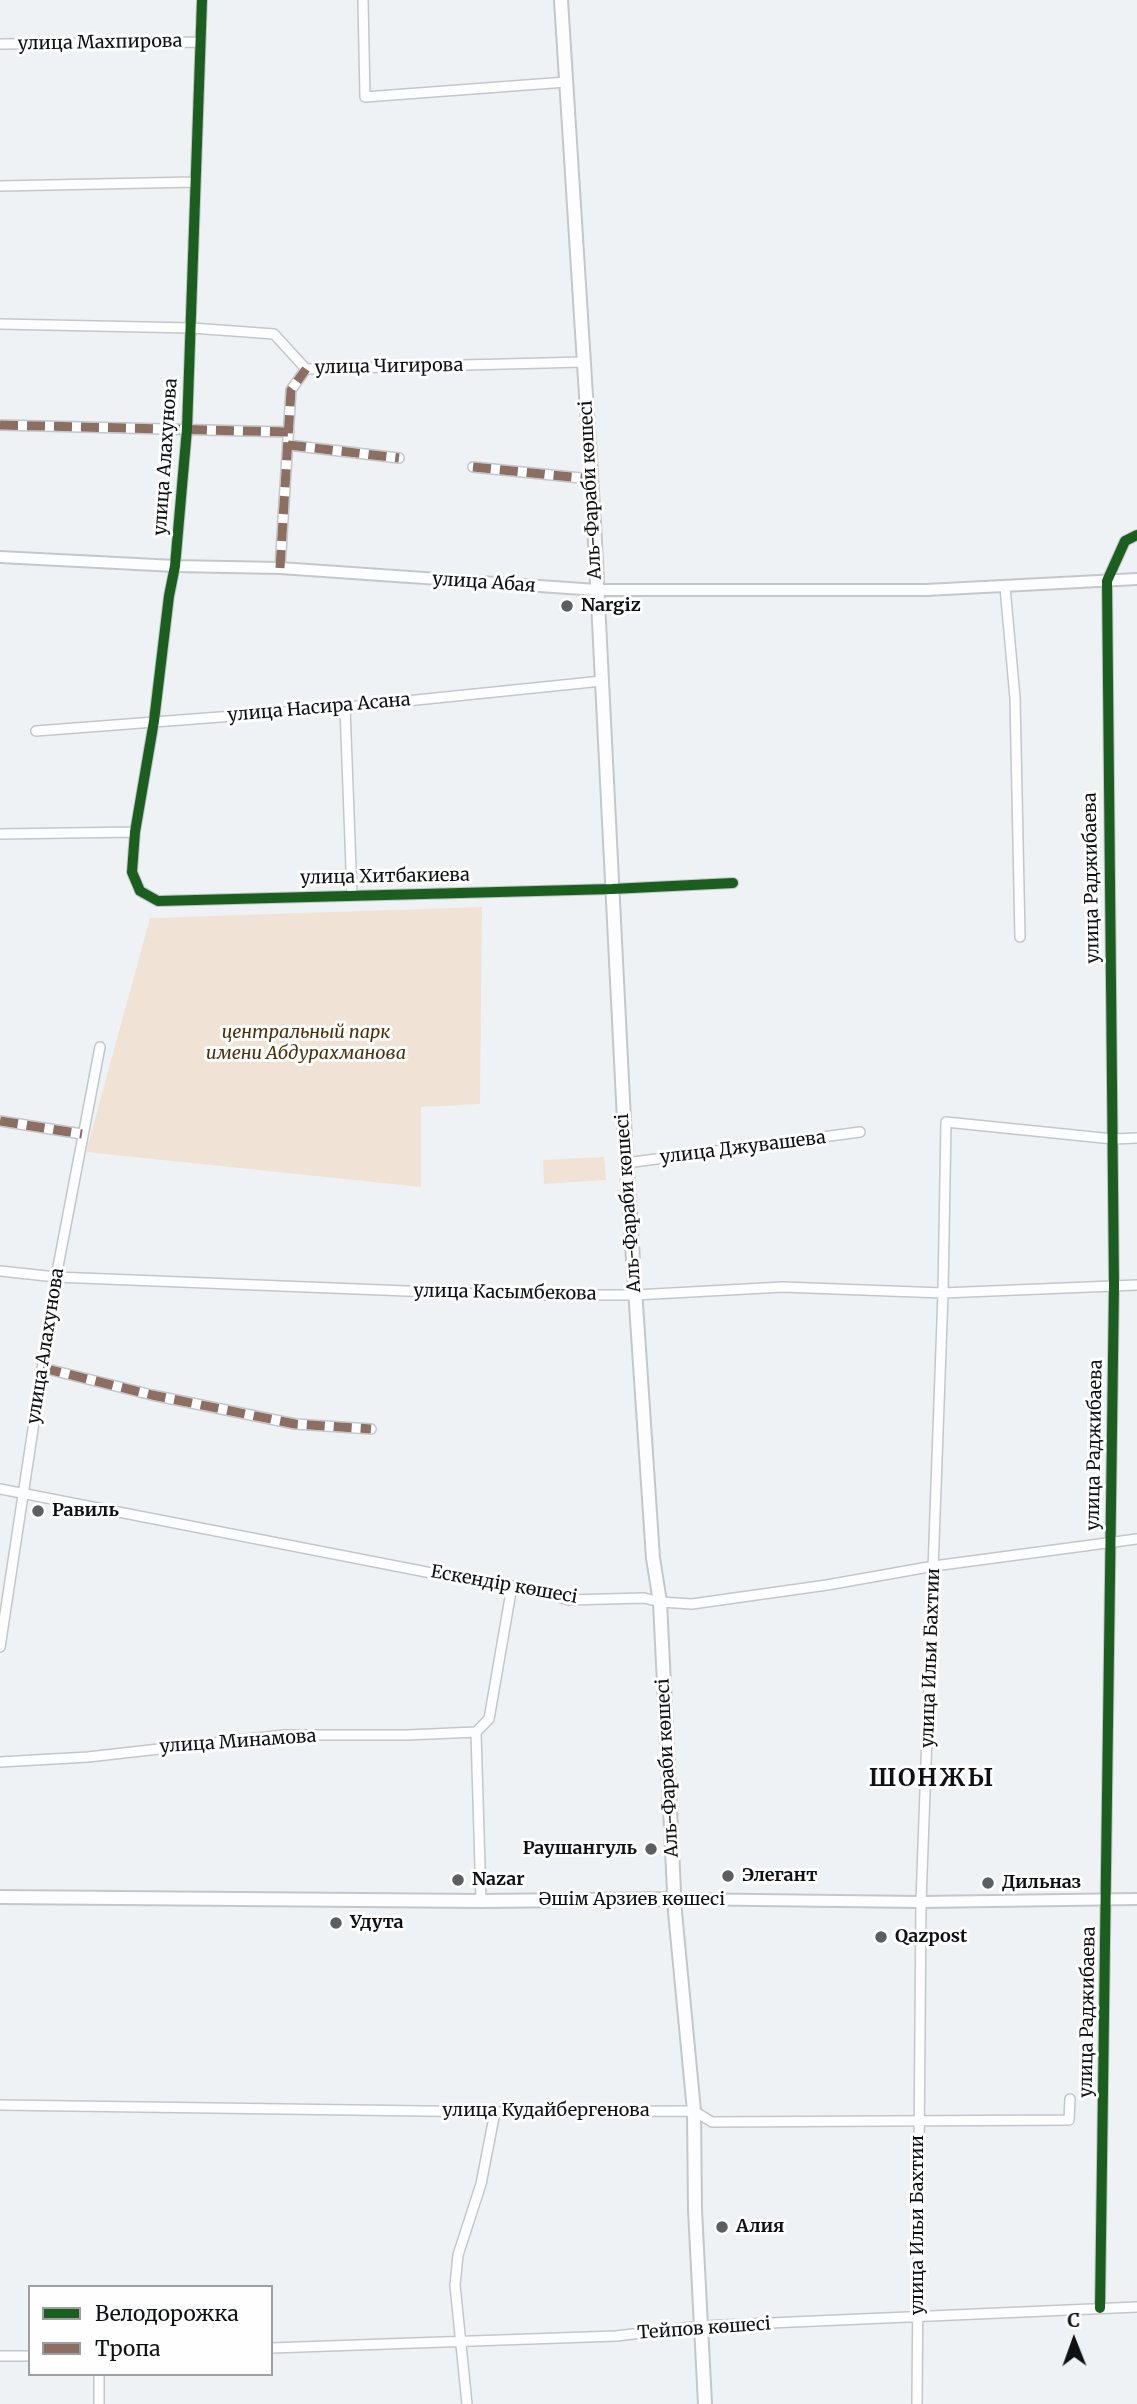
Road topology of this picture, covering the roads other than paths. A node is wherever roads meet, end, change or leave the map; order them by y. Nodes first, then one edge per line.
1 (202, 0) edge
2 (362, 0) edge
3 (561, 0) edge
4 (200, 42) junction
5 (0, 44) edge
6 (566, 82) junction
7 (196, 182) junction
8 (0, 186) edge
9 (0, 324) edge
10 (192, 328) junction
11 (584, 362) junction
12 (306, 369) junction
13 (0, 425) edge
14 (187, 429) junction
15 (289, 432) junction
16 (288, 445) junction
17 (399, 458) dead end
18 (473, 467) dead end
19 (591, 479) junction
20 (1137, 535) edge
21 (0, 557) edge
22 (175, 566) junction
23 (281, 568) junction
24 (1137, 579) edge
25 (1107, 582) junction
26 (1005, 587) junction
27 (597, 590) junction
28 (602, 681) junction
29 (345, 707) junction
30 (154, 721) junction
31 (36, 731) dead end
32 (135, 832) junction
33 (0, 834) edge
34 (733, 883) dead end
35 (612, 889) junction
36 (352, 895) junction
37 (158, 901) joint
38 (1020, 937) dead end
39 (100, 1046) dead end
40 (0, 1121) edge
41 (860, 1132) dead end
42 (82, 1134) junction
43 (1137, 1138) edge
44 (1113, 1139) junction
45 (626, 1163) junction
46 (0, 1271) edge
47 (56, 1277) junction
48 (1137, 1284) edge
49 (1114, 1285) junction
50 (943, 1293) junction
51 (635, 1295) junction
52 (43, 1368) junction
53 (371, 1429) dead end
54 (0, 1489) edge
55 (22, 1493) junction
56 (1137, 1539) edge
57 (1112, 1542) junction
58 (934, 1566) junction
59 (512, 1586) junction
60 (660, 1602) junction
61 (0, 1647) edge
62 (476, 1732) junction
63 (0, 1762) edge
64 (0, 1896) edge
65 (674, 1899) junction
66 (1137, 1899) edge
67 (481, 1900) junction
68 (1107, 1900) junction
69 (921, 1902) junction
70 (1070, 2099) dead end
71 (0, 2105) edge
72 (694, 2111) junction
73 (495, 2112) junction
74 (919, 2121) junction
75 (1137, 2307) edge
76 (1100, 2308) junction
77 (918, 2317) junction
78 (701, 2326) junction
79 (461, 2341) junction
80 (273, 2348) edge
81 (0, 2356) edge
82 (28, 2356) edge
83 (99, 2376) edge
84 (99, 2404) edge
85 (467, 2404) edge
86 (705, 2404) edge
87 (917, 2404) edge

1 - 4 street, улица Алахунова
2 - 6 street
3 - 6 main road, Аль-Фараби көшесі
4 - 5 street, улица Махпирова
4 - 7 street, улица Алахунова
6 - 11 main road, Аль-Фараби көшесі
7 - 8 street
7 - 10 street, улица Алахунова
9 - 10 street, улица Чигирова
10 - 12 street, улица Чигирова
10 - 14 street, улица Алахунова
11 - 12 street, улица Чигирова
11 - 19 main road, Аль-Фараби көшесі
12 - 15 street
13 - 14 street
14 - 15 street
14 - 22 street, улица Алахунова
15 - 16 street
16 - 17 street
16 - 23 street
18 - 19 street
19 - 27 main road, Аль-Фараби көшесі
20 - 25 street
21 - 22 street, улица Абая
22 - 23 street, улица Абая
22 - 30 street, улица Алахунова
23 - 27 street, улица Абая
24 - 25 street, улица Абая
25 - 26 street, улица Абая
25 - 44 street, улица Раджибаева
26 - 27 street, улица Абая
26 - 38 street
27 - 28 main road, Аль-Фараби көшесі
28 - 29 street, улица Насира Асана
28 - 35 main road, Аль-Фараби көшесі
29 - 30 street, улица Насира Асана
29 - 36 street
30 - 31 street, улица Насира Асана
30 - 32 street, улица Алахунова
32 - 33 street
32 - 37 street, улица Алахунова
34 - 35 street, улица Хитбакиева
35 - 36 street, улица Хитбакиева
35 - 45 main road, Аль-Фараби көшесі
36 - 37 street, улица Хитбакиева
39 - 42 street, улица Алахунова
40 - 42 street
41 - 45 street, улица Джувашева
42 - 47 street, улица Алахунова
43 - 44 street
44 - 49 street, улица Раджибаева
44 - 50 street, улица Ильи Бахтии
45 - 51 main road, Аль-Фараби көшесі
46 - 47 street, улица Касымбекова
47 - 51 street, улица Касымбекова
47 - 52 street, улица Алахунова
48 - 49 street, улица Касымбекова
49 - 50 street, улица Касымбекова
49 - 57 street, улица Раджибаева
50 - 51 street, улица Касымбекова
50 - 58 street, улица Ильи Бахтии
51 - 60 main road, Аль-Фараби көшесі
52 - 53 street
52 - 55 street, улица Алахунова
54 - 55 street, Ескендір көшесі
55 - 59 street, Ескендір көшесі
55 - 61 street, улица Алахунова
56 - 57 street, Ескендір көшесі
57 - 58 street, Ескендір көшесі
57 - 68 street, улица Раджибаева
58 - 60 street, Ескендір көшесі
58 - 69 street, улица Ильи Бахтии
59 - 60 street, Ескендір көшесі
59 - 62 street
60 - 65 main road, Аль-Фараби көшесі
62 - 63 street, улица Минамова
62 - 67 street
64 - 67 main road, Әшім Арзиев көшесі
65 - 67 main road, Әшім Арзиев көшесі
65 - 69 street, Әшім Арзиев көшесі
65 - 72 main road, Аль-Фараби көшесі
66 - 68 street, Әшім Арзиев көшесі
68 - 69 street, Әшім Арзиев көшесі
68 - 76 street, улица Раджибаева
69 - 74 street, улица Ильи Бахтии
70 - 74 street, улица Кудайбергенова
71 - 73 street, улица Кудайбергенова
72 - 73 street, улица Кудайбергенова
72 - 74 street, улица Кудайбергенова
72 - 78 main road, Аль-Фараби көшесі
73 - 79 street
74 - 77 street, улица Ильи Бахтии
75 - 76 street, Тейпов көшесі
76 - 77 street, Тейпов көшесі
77 - 78 street, Тейпов көшесі
77 - 87 street, улица Ильи Бахтии
78 - 79 street, Тейпов көшесі
78 - 86 main road, Аль-Фараби көшесі
79 - 80 street, Тейпов көшесі
79 - 85 street
81 - 82 street
83 - 84 street

